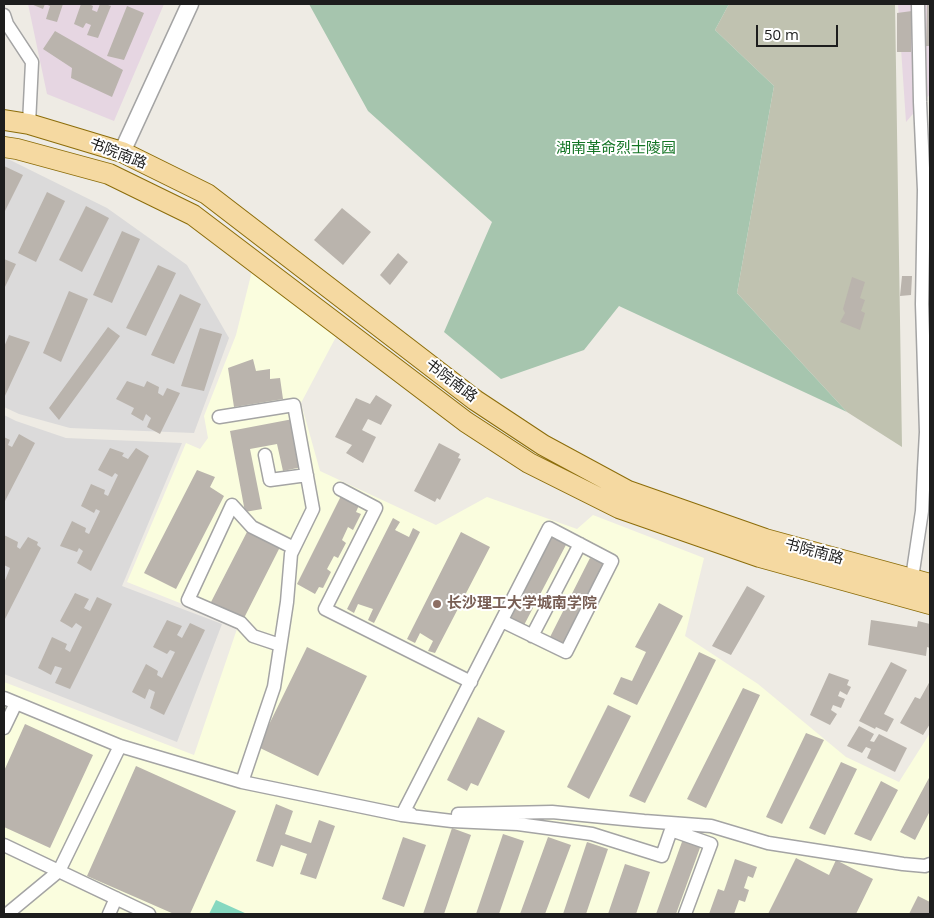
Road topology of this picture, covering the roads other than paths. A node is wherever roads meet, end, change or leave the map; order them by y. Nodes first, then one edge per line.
1 (190, 4) edge
2 (918, 4) edge
3 (4, 15) edge
4 (930, 116) edge
5 (4, 120) edge
6 (29, 124) junction
7 (921, 133) junction
8 (4, 147) edge
9 (122, 152) junction
10 (926, 335) edge
11 (219, 417) dead end
12 (265, 455) dead end
13 (307, 475) junction
14 (340, 489) dead end
15 (580, 544) junction
16 (294, 548) junction
17 (921, 581) edge
18 (930, 604) edge
19 (502, 621) junction
20 (532, 636) junction
21 (280, 645) junction
22 (471, 682) junction
23 (4, 698) edge
24 (16, 703) junction
25 (4, 728) edge
26 (120, 746) junction
27 (242, 782) junction
28 (402, 815) junction
29 (4, 845) edge
30 (930, 864) edge
31 (59, 871) junction
32 (116, 898) junction
33 (7, 914) edge
34 (108, 914) edge
35 (149, 914) edge
36 (685, 914) edge

1 - 9 street
2 - 7 street
3 - 6 street
4 - 7 street
5 - 6 main road, 书院南路
6 - 9 main road, 书院南路
7 - 10 street
8 - 18 main road, 书院南路
9 - 17 main road, 书院南路
10 - 17 street
11 - 13 street
12 - 13 street
13 - 16 street
14 - 22 street
15 - 19 street
15 - 20 street
15 - 20 street
16 - 21 street
16 - 21 street
19 - 20 street
19 - 22 street
21 - 27 street
22 - 28 street
23 - 24 street
24 - 25 street
24 - 26 street
26 - 27 street
26 - 31 street
27 - 28 street
28 - 30 street
28 - 36 street
29 - 31 street
31 - 32 street
31 - 33 street
32 - 34 street
32 - 35 street

